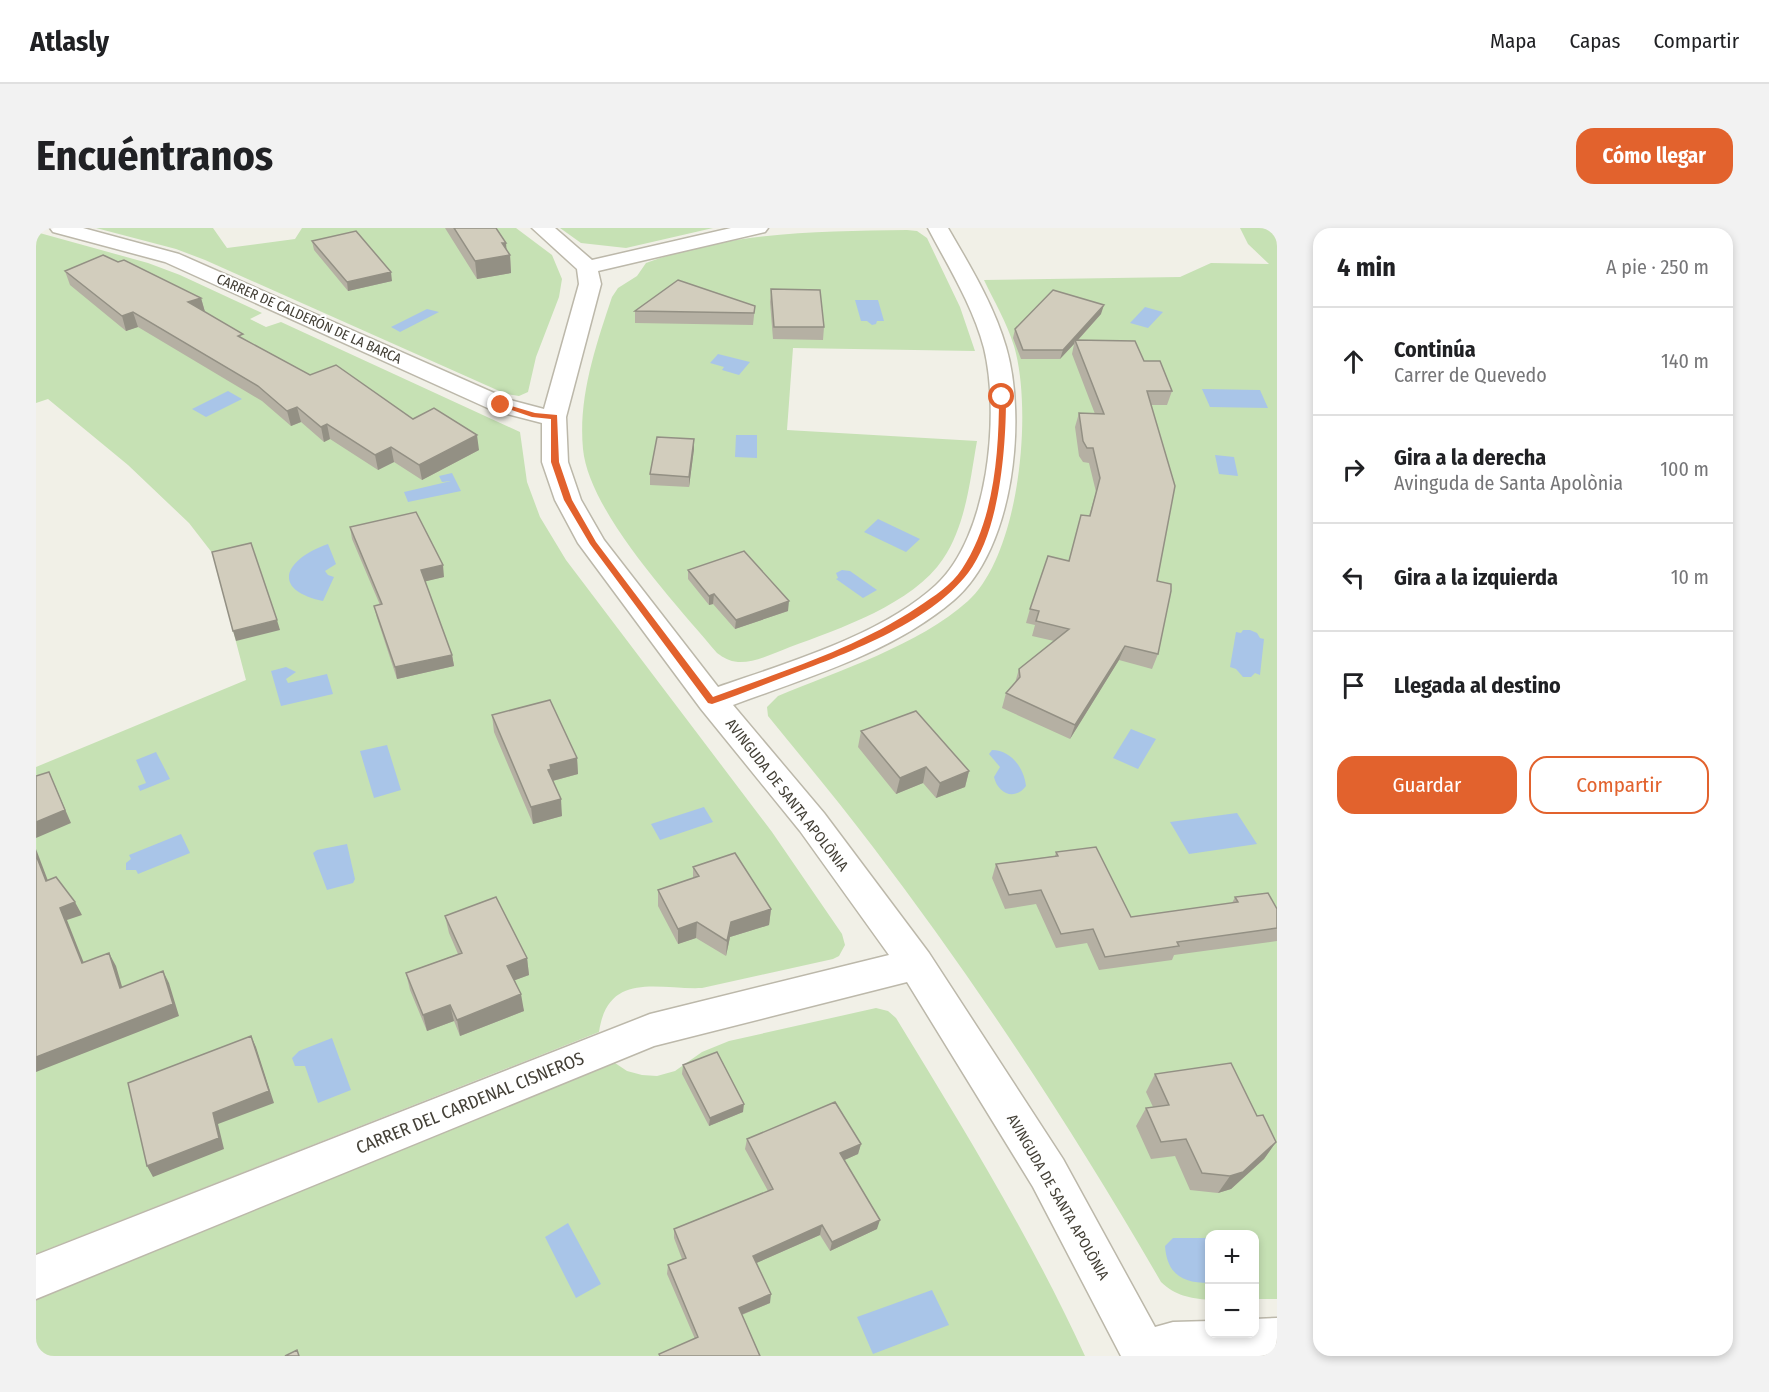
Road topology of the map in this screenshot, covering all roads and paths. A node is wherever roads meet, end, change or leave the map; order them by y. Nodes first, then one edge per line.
1 (60, 228) edge
2 (542, 228) edge
3 (758, 228) edge
4 (938, 228) edge
5 (587, 267) junction
6 (554, 417) junction
7 (712, 701) junction
8 (916, 964) junction
9 (36, 1277) edge
10 (1277, 1341) edge
11 (1145, 1354) edge

1 - 6 street, CARRER DE CALDERÓN DE LA BARCA
2 - 5 street
3 - 5 street
4 - 7 street
5 - 6 street, AVINGUDA DE SANTA APOLÒNIA
6 - 7 street, AVINGUDA DE SANTA APOLÒNIA
7 - 8 street, AVINGUDA DE SANTA APOLÒNIA
8 - 9 street, CARRER DEL CARDENAL CISNEROS
8 - 11 street, AVINGUDA DE SANTA APOLÒNIA
10 - 11 street

